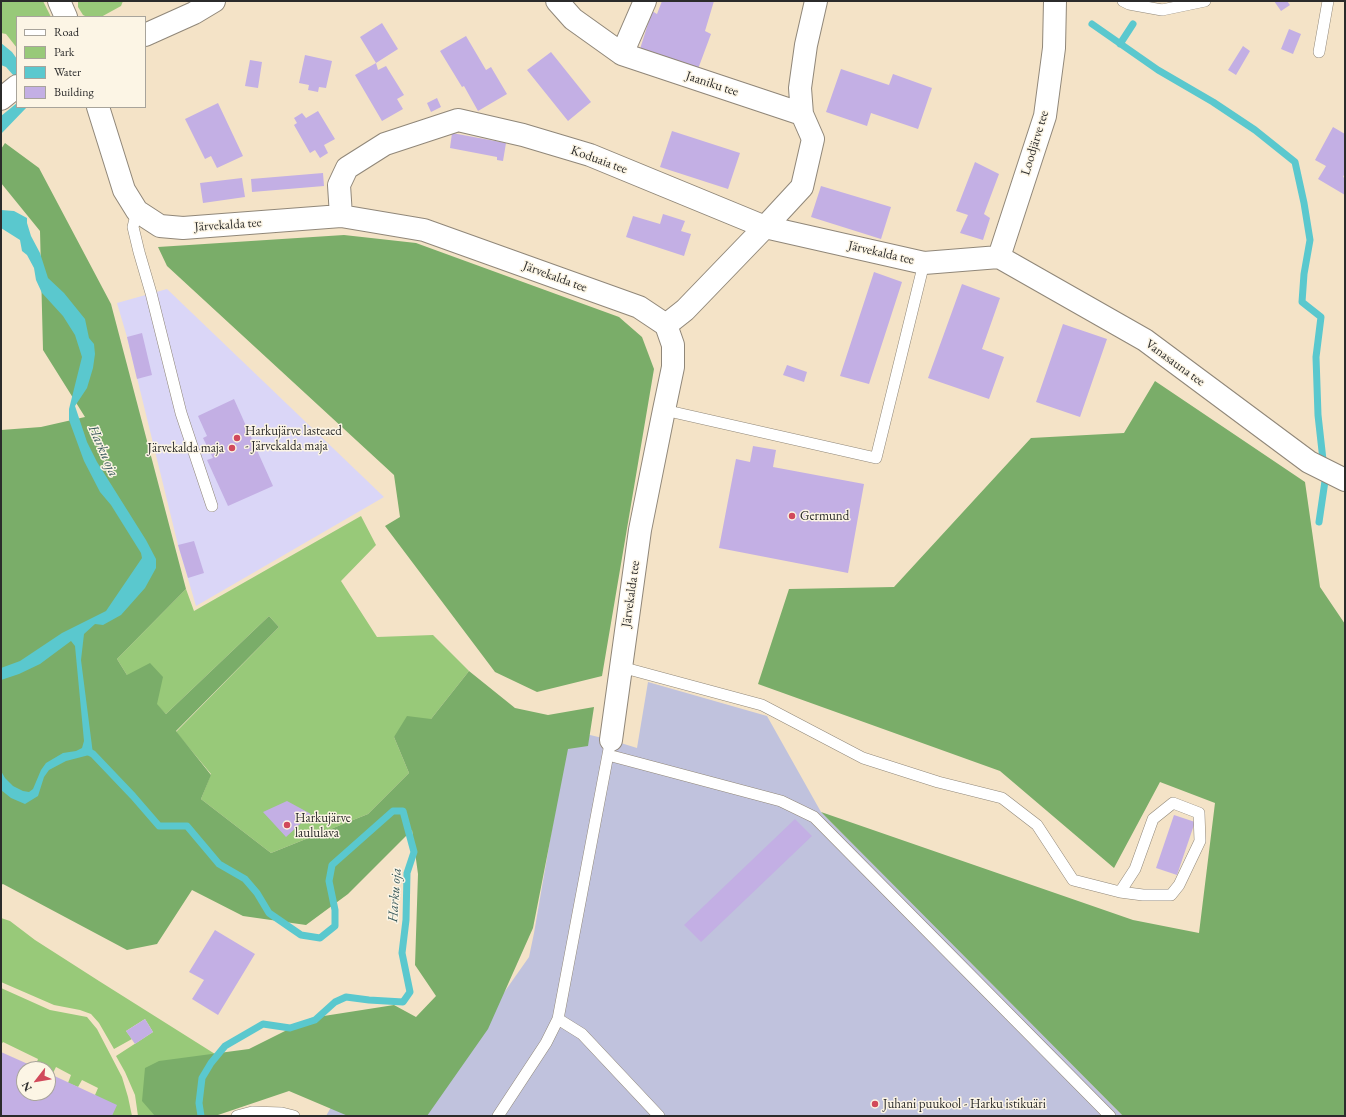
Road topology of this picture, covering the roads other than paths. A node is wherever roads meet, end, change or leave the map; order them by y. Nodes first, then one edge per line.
1 (59, 1) edge
2 (214, 1) edge
3 (557, 1) edge
4 (644, 1) edge
5 (816, 1) edge
6 (1055, 1) edge
7 (1123, 1) edge
8 (1205, 1) edge
9 (1328, 1) edge
10 (66, 16) edge
11 (146, 35) edge
12 (1319, 52) dead end
13 (622, 54) junction
14 (16, 87) edge
15 (1, 99) edge
16 (98, 108) edge
17 (802, 114) junction
18 (137, 211) junction
19 (341, 216) junction
20 (765, 227) junction
21 (999, 257) junction
22 (924, 263) junction
23 (666, 325) junction
24 (664, 410) junction
25 (1345, 480) edge
26 (212, 506) dead end
27 (621, 668) junction
28 (609, 747) junction
29 (1120, 892) junction
30 (558, 1019) junction
31 (237, 1116) edge
32 (294, 1116) edge
33 (498, 1116) edge
34 (659, 1116) edge
35 (1110, 1116) edge

1 - 10 street
2 - 11 street
3 - 13 street, Jaaniku tee
4 - 13 street
5 - 17 street
6 - 21 street, Loodjärve tee
7 - 8 lane
9 - 12 lane
13 - 17 street, Jaaniku tee
14 - 15 street
16 - 18 street, Järvekalda tee
17 - 20 street
18 - 19 street, Järvekalda tee
18 - 26 lane
19 - 20 street, Koduaia tee
19 - 23 street, Järvekalda tee
20 - 22 street, Järvekalda tee
20 - 23 street
21 - 22 street, Järvekalda tee
21 - 25 street, Vanasauna tee
22 - 24 lane
23 - 24 street, Järvekalda tee
24 - 27 street, Järvekalda tee
27 - 28 street, Järvekalda tee
27 - 29 lane
28 - 30 lane
28 - 35 lane
29 - 29 lane
30 - 33 lane
30 - 34 lane
31 - 32 lane

